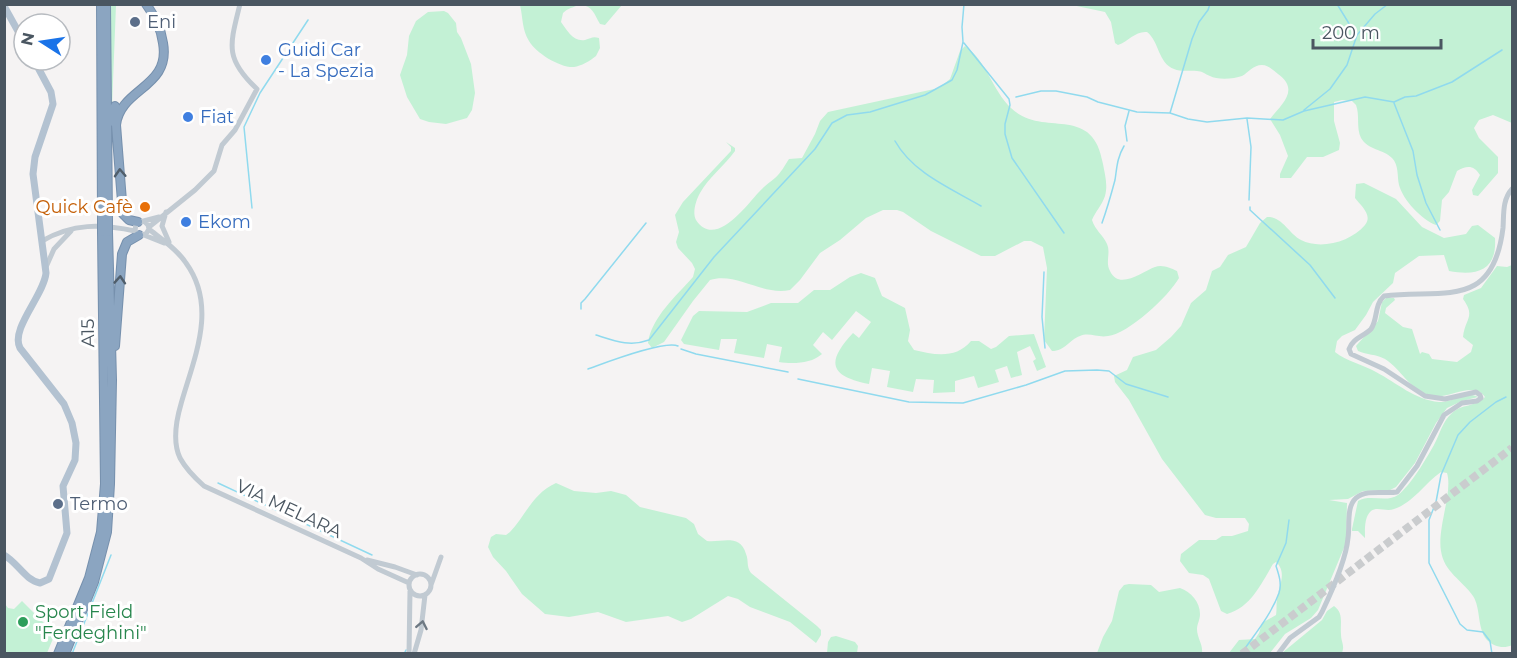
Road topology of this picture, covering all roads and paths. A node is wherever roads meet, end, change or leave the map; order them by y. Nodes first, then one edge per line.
1 (101, 4) edge
2 (106, 4) edge
3 (146, 4) edge
4 (240, 4) edge
5 (4, 6) edge
6 (12, 20) edge
7 (40, 72) edge
8 (115, 106) dead end
9 (107, 172) junction
10 (1512, 189) edge
11 (163, 214) junction
12 (105, 219) junction
13 (40, 224) junction
14 (74, 228) junction
15 (139, 228) junction
16 (149, 228) junction
17 (105, 232) junction
18 (56, 234) junction
19 (42, 241) junction
20 (60, 241) junction
21 (171, 246) junction
22 (46, 267) junction
23 (112, 380) junction
24 (107, 484) junction
25 (106, 509) junction
26 (4, 555) edge
27 (441, 557) dead end
28 (361, 558) junction
29 (417, 575) junction
30 (409, 584) junction
31 (431, 586) junction
32 (410, 591) junction
33 (425, 595) junction
34 (411, 652) edge
35 (58, 654) edge
36 (64, 654) edge
37 (1278, 654) edge

1 - 12 highway, A15
2 - 9 highway, A15
15 -> 3 highway
4 - 11 street
5 - 6 main road
7 - 13 main road
8 - 9 highway
9 - 12 highway, A15
10 - 37 street
11 - 15 street
11 - 16 street
11 - 21 street
12 - 17 highway, A15, bridge
13 - 18 street
13 - 19 main road
14 - 15 street
14 - 18 street
14 - 20 street
15 - 16 street
15 - 16 street
15 - 21 street
23 -> 15 highway
16 - 21 street
17 - 23 highway, A15
17 - 24 highway, A15
18 - 19 street
19 - 20 street
19 - 22 main road
20 - 22 street
21 - 28 street, VIA MELARA
22 - 26 main road
23 - 24 highway, A15
24 - 25 highway, A15
25 - 35 highway, A15
25 - 36 highway, A15
27 - 31 street
28 - 29 street
28 - 30 street
29 - 30 street
29 - 31 street
30 - 32 street
31 - 33 street
32 - 33 street
32 - 34 street
34 -> 33 street

